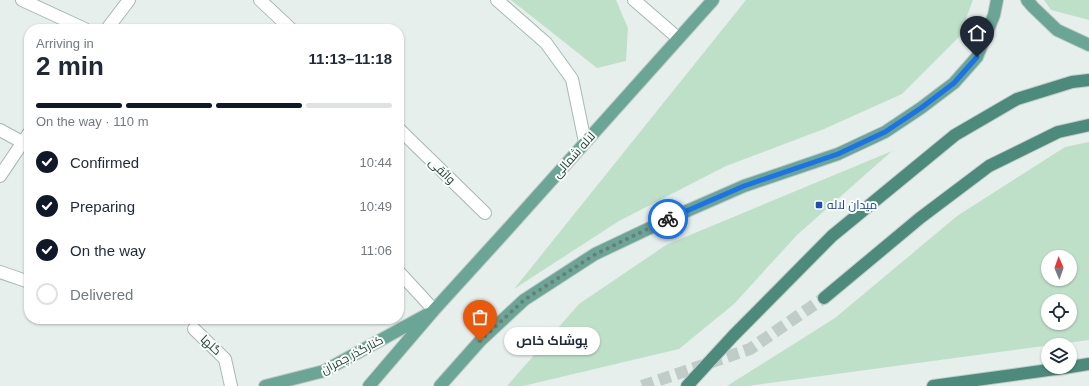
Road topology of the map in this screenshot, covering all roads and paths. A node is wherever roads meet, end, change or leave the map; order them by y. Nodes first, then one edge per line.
1 (22, 0) edge
2 (129, 0) edge
3 (260, 0) edge
4 (497, 0) edge
5 (634, 0) edge
6 (712, 0) edge
7 (997, 0) edge
8 (1027, 0) edge
9 (74, 24) edge
10 (112, 24) edge
11 (286, 24) edge
12 (678, 38) junction
13 (1089, 44) edge
14 (1089, 80) edge
15 (1089, 125) edge
16 (0, 130) edge
17 (24, 134) edge
18 (404, 135) edge
19 (24, 140) edge
20 (585, 142) junction
21 (0, 176) edge
22 (485, 213) dead end
23 (0, 272) edge
24 (404, 277) edge
25 (24, 280) edge
26 (824, 298) tunnel mouth
27 (434, 310) junction
28 (194, 329) dead end
29 (1089, 364) edge
30 (1077, 366) edge
31 (1041, 371) edge
32 (231, 386) edge
33 (265, 386) edge
34 (369, 386) edge
35 (440, 386) edge
36 (687, 386) edge
37 (933, 386) edge

1 - 9 street
2 - 10 street
3 - 11 street
4 - 20 street
5 - 12 street
6 - 12 main road, لاله شمالی
7 - 35 main road
8 - 13 main road
12 - 20 main road, لاله شمالی
14 - 36 highway
15 - 26 highway
16 - 17 street
18 - 22 street, واثقی
19 - 21 street
20 - 27 main road, لاله شمالی
23 - 25 street
24 - 27 street
27 - 33 main road, کنارگذر چمران
27 - 34 main road, لاله شمالی
28 - 32 street, گلها
29 - 30 highway
31 - 37 highway

